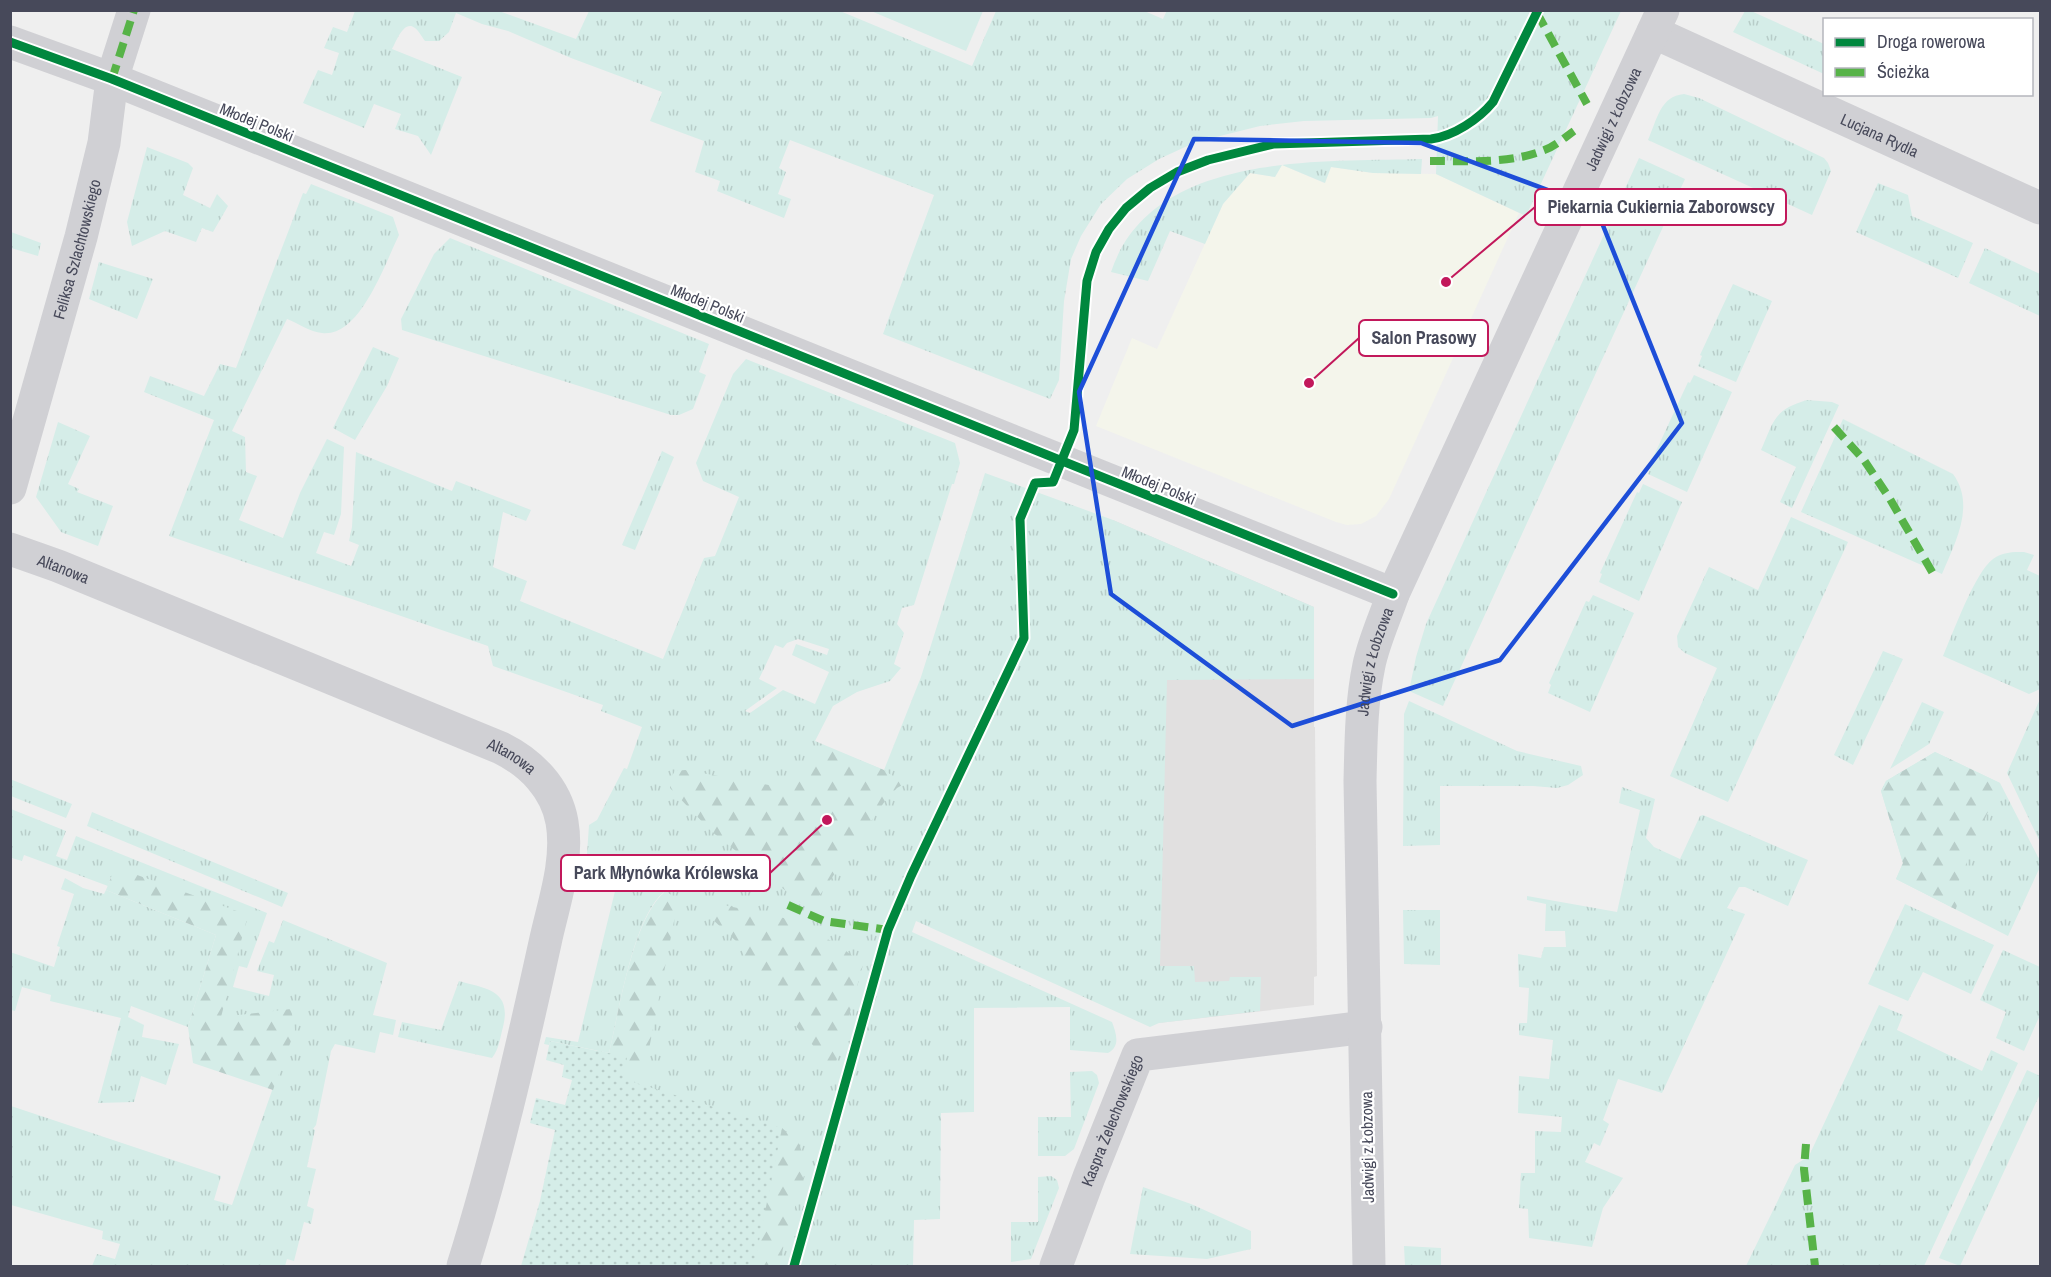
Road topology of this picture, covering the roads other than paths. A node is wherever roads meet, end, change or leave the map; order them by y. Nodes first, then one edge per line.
1 (134, 10) edge
2 (1658, 21) edge
3 (10, 42) edge
4 (112, 79) junction
5 (2040, 208) edge
6 (10, 488) edge
7 (10, 549) edge
8 (1394, 594) junction
9 (1366, 1027) junction
10 (463, 1266) edge
11 (1056, 1266) edge
12 (1369, 1266) edge

1 - 4 street, Feliksa Szlachtowskiego
2 - 5 street, Lucjana Rydla
2 - 8 street, Jadwigi z Łobzowa
3 - 4 street, Młodej Polski
4 - 6 street, Feliksa Szlachtowskiego
4 - 8 street, Młodej Polski
7 - 10 street, Altanowa
8 - 9 street, Jadwigi z Łobzowa
9 - 11 street, Kaspra Żelechowskiego
9 - 12 street, Jadwigi z Łobzowa

